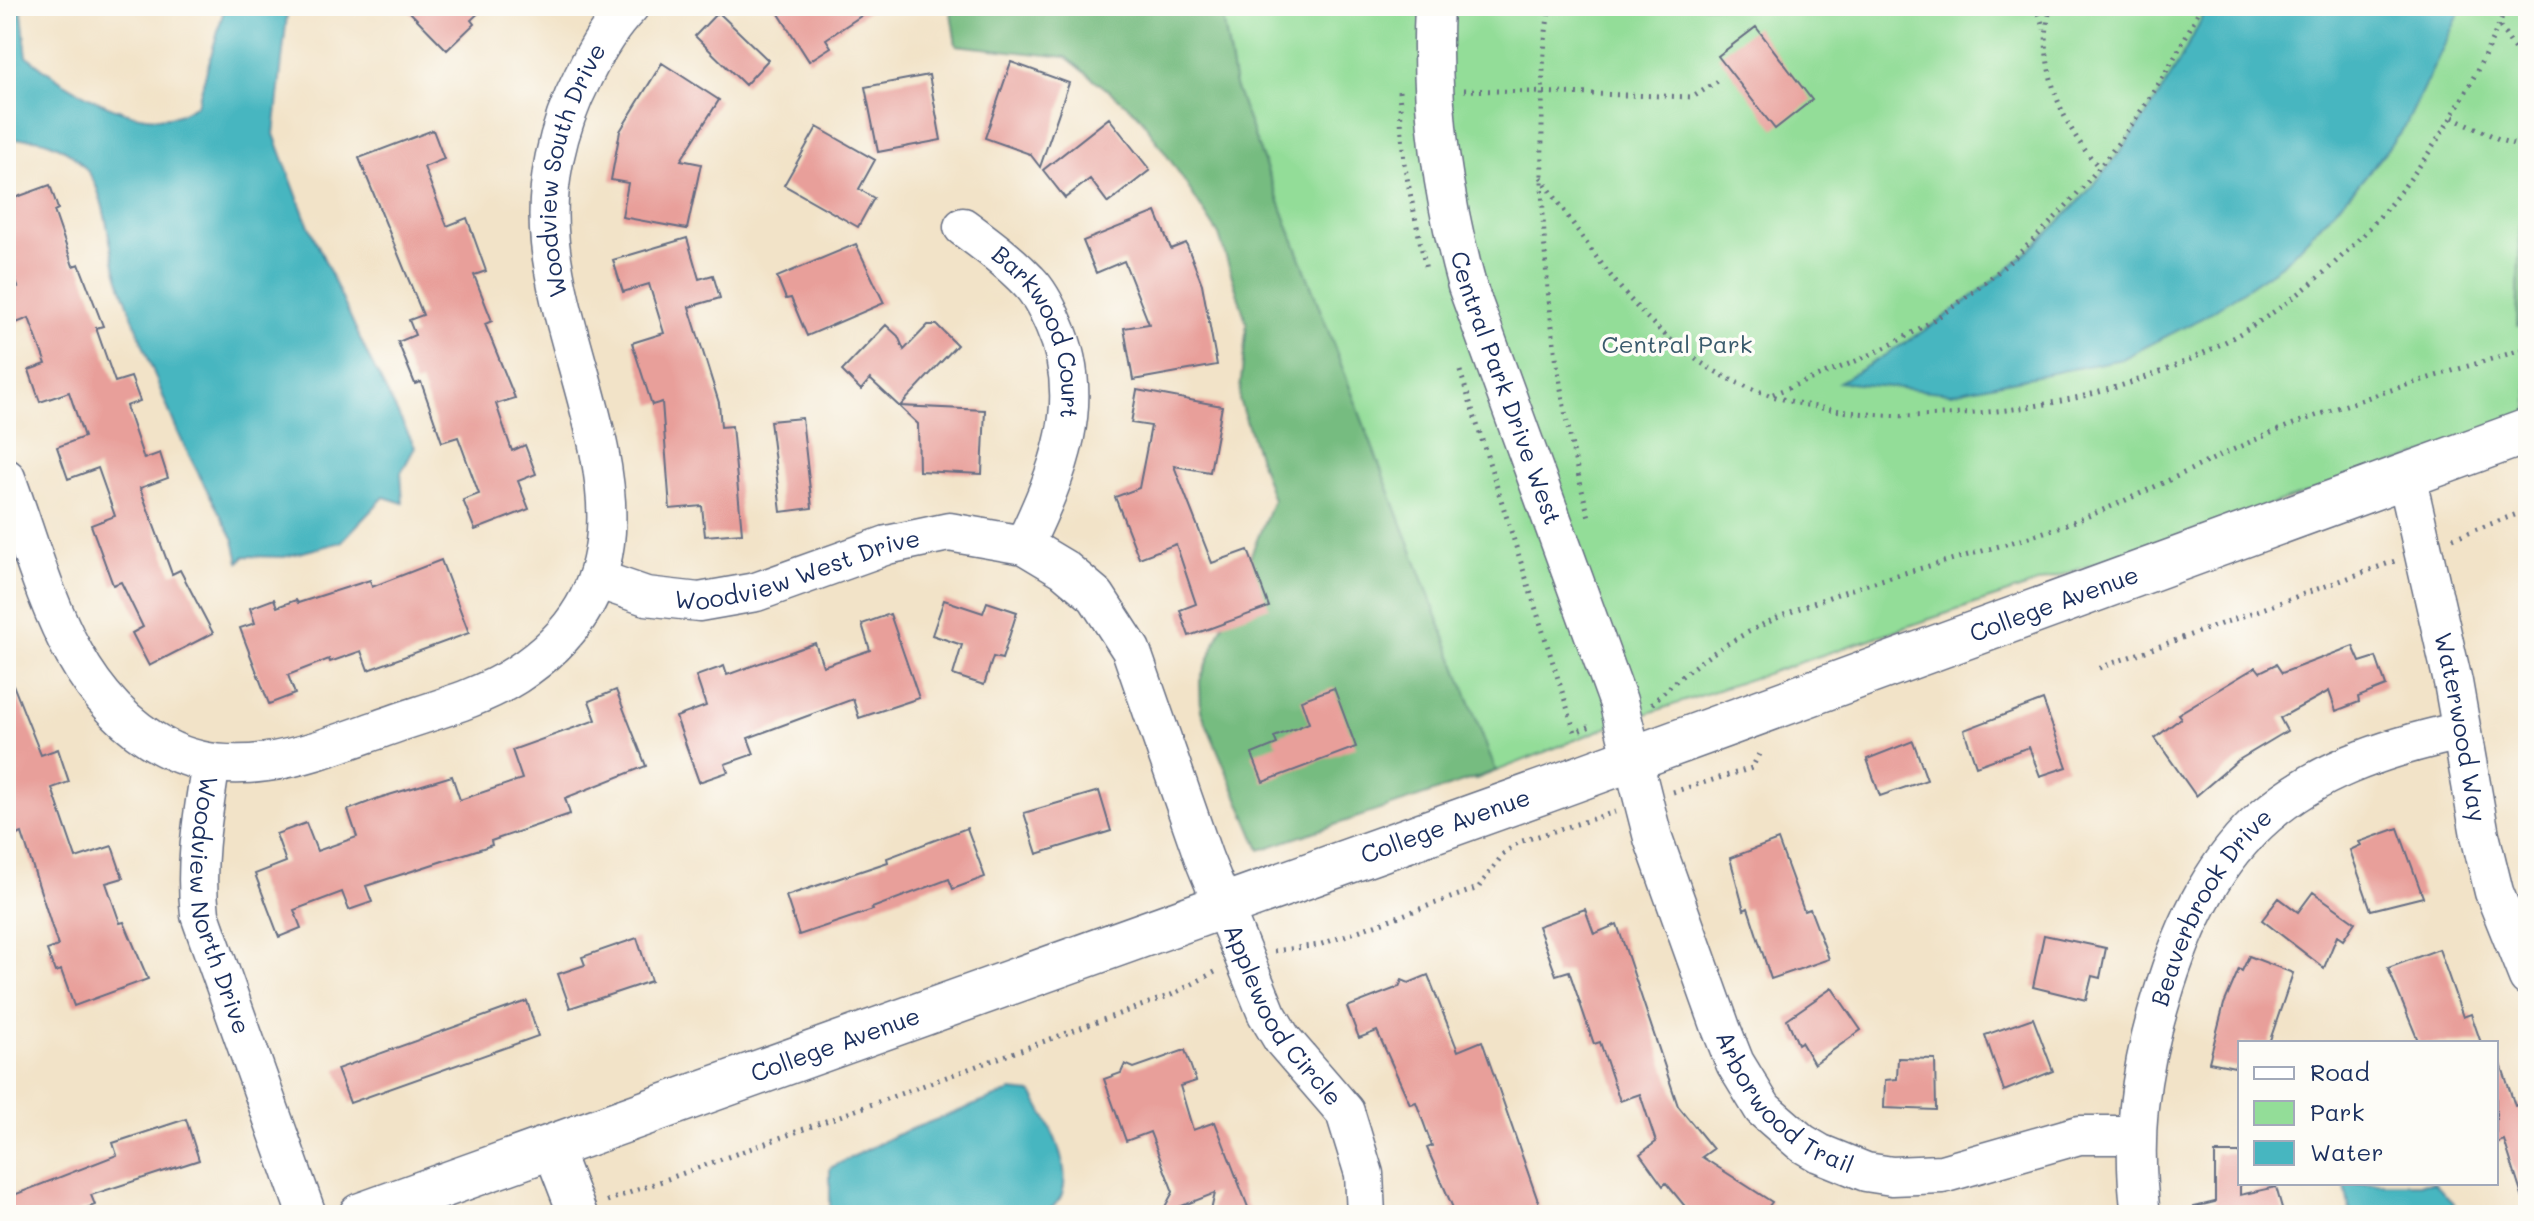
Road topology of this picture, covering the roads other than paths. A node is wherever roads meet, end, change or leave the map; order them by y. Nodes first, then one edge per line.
1 (630, 6) edge
2 (1434, 6) edge
3 (963, 227) dead end
4 (2528, 431) edge
5 (2406, 475) junction
6 (6, 478) edge
7 (1024, 545) junction
8 (597, 579) junction
9 (2461, 731) junction
10 (1632, 758) junction
11 (211, 763) junction
12 (1222, 905) junction
13 (2528, 977) edge
14 (2135, 1135) junction
15 (551, 1145) junction
16 (586, 1211) edge
17 (307, 1215) edge
18 (361, 1215) edge
19 (1366, 1215) edge
20 (2141, 1215) edge

1 - 8 street, Woodview South Drive
2 - 10 street, Central Park Drive West
3 - 7 street, Barkwood Court
4 - 5 main road, College Avenue
5 - 9 street, Waterwood Way
5 - 10 main road, College Avenue
6 - 11 street, Woodview North Drive
7 - 8 street, Woodview West Drive
7 - 12 street, Woodview West Drive
8 - 11 street
9 - 13 street, Waterwood Way
9 - 14 street, Beaverbrook Drive
10 - 12 main road, College Avenue
10 - 14 street, Arborwood Trail
11 - 17 street, Woodview North Drive
12 - 15 main road, College Avenue
12 - 19 street, Applewood Circle
14 - 20 street, Beaverbrook Drive
15 - 16 street
15 - 18 main road, College Avenue

